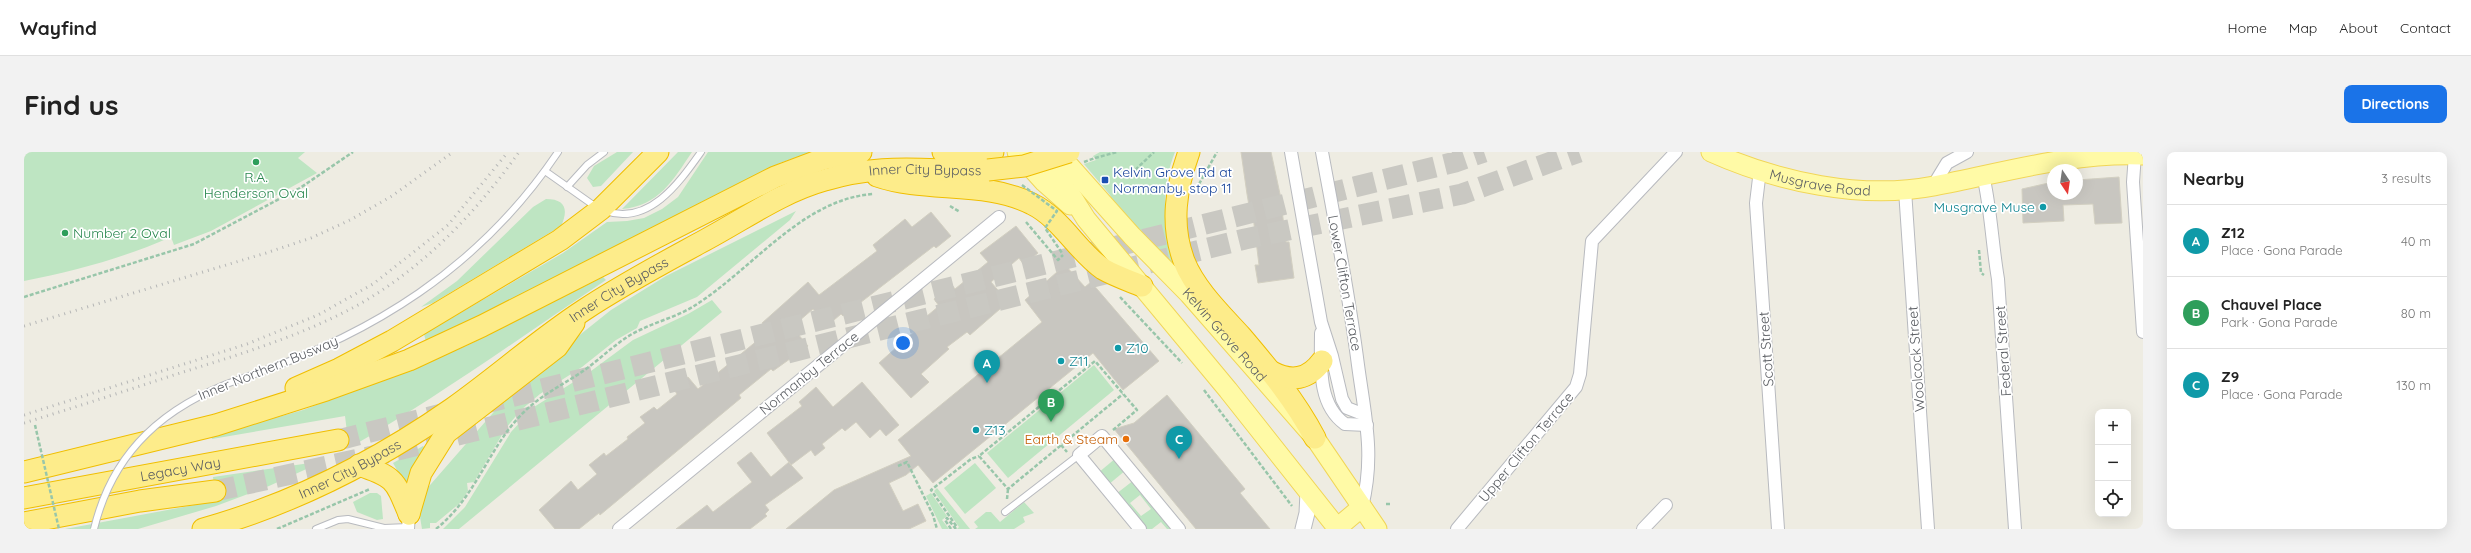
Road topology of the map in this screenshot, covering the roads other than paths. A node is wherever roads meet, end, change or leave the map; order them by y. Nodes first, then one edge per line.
1 (558, 152) edge
2 (604, 152) edge
3 (658, 152) edge
4 (701, 152) edge
5 (943, 152) edge
6 (975, 152) edge
7 (1016, 152) edge
8 (1039, 152) edge
9 (1057, 152) edge
10 (1069, 152) edge
11 (1189, 152) edge
12 (1291, 152) edge
13 (1322, 152) edge
14 (1676, 152) edge
15 (1711, 152) edge
16 (1968, 152) edge
17 (2139, 155) edge
18 (991, 161) edge
19 (862, 162) edge
20 (1760, 170) junction
21 (545, 171) junction
22 (1983, 175) junction
23 (1933, 186) junction
24 (567, 187) junction
25 (1905, 190) junction
26 (601, 209) junction
27 (999, 217) dead end
28 (1086, 219) junction
29 (1142, 286) junction
30 (583, 310) junction
31 (1321, 322) junction
32 (2143, 332) edge
33 (1322, 361) junction
34 (1272, 372) junction
35 (1366, 420) junction
36 (216, 425) junction
37 (1315, 438) junction
38 (338, 440) tunnel mouth
39 (1079, 455) junction
40 (359, 466) junction
41 (24, 472) edge
42 (215, 491) tunnel mouth
43 (1308, 492) junction
44 (24, 498) edge
45 (1666, 505) dead end
46 (1362, 507) junction
47 (1005, 512) dead end
48 (24, 523) edge
49 (408, 523) edge
50 (94, 529) edge
51 (203, 529) edge
52 (316, 529) edge
53 (619, 529) edge
54 (1140, 529) edge
55 (1179, 529) edge
56 (1303, 529) edge
57 (1341, 529) edge
58 (1377, 529) edge
59 (1457, 529) edge
60 (1643, 529) edge
61 (1778, 529) edge
62 (1928, 529) edge
63 (2015, 529) edge

1 - 21 lane, Inner Northern Busway
2 - 24 lane
3 - 26 highway
4 - 26 lane
5 - 6 highway, Inner City Bypass
6 - 18 highway, Inner City Bypass
7 - 28 main road
8 - 28 main road
9 - 37 main road, Kelvin Grove Road
10 - 18 highway, Inner City Bypass, bridge
11 - 34 highway
12 - 31 street, Lower Clifton Terrace
13 - 35 street, Lower Clifton Terrace
14 - 59 street, Upper Clifton Terrace
15 - 20 main road, Musgrave Road
16 - 23 street
17 - 22 main road, Musgrave Road
17 - 32 street
18 - 19 highway, Inner City Bypass
19 - 29 highway
19 - 30 highway, Inner City Bypass
19 - 36 highway, Inner City Bypass
20 - 25 main road, Musgrave Road
20 - 61 street, Scott Street
21 - 24 lane
21 - 50 lane, Inner Northern Busway, bridge
22 - 23 main road, Musgrave Road
22 - 63 street, Federal Street
23 - 25 main road, Musgrave Road
24 - 26 lane
25 - 62 street, Woolcock Street
26 - 36 highway
27 - 53 street, Normanby Terrace
28 - 29 main road
29 - 43 main road
30 - 40 highway, Inner City Bypass
30 - 49 highway
31 - 33 street, Lower Clifton Terrace
31 - 35 street, Lower Clifton Terrace
33 - 34 highway
33 - 35 street, Lower Clifton Terrace
34 - 37 highway
35 - 46 street, Lower Clifton Terrace
36 - 41 highway, Inner City Bypass
37 - 46 main road, Kelvin Grove Road
38 - 44 highway, Legacy Way
39 - 47 lane
39 - 54 street
39 - 55 street
40 - 49 highway
40 - 51 highway, Inner City Bypass
42 - 48 highway, Legacy Way
43 - 56 street
43 - 57 main road
45 - 60 street
46 - 57 main road
46 - 58 main road, Kelvin Grove Road
49 - 52 lane

